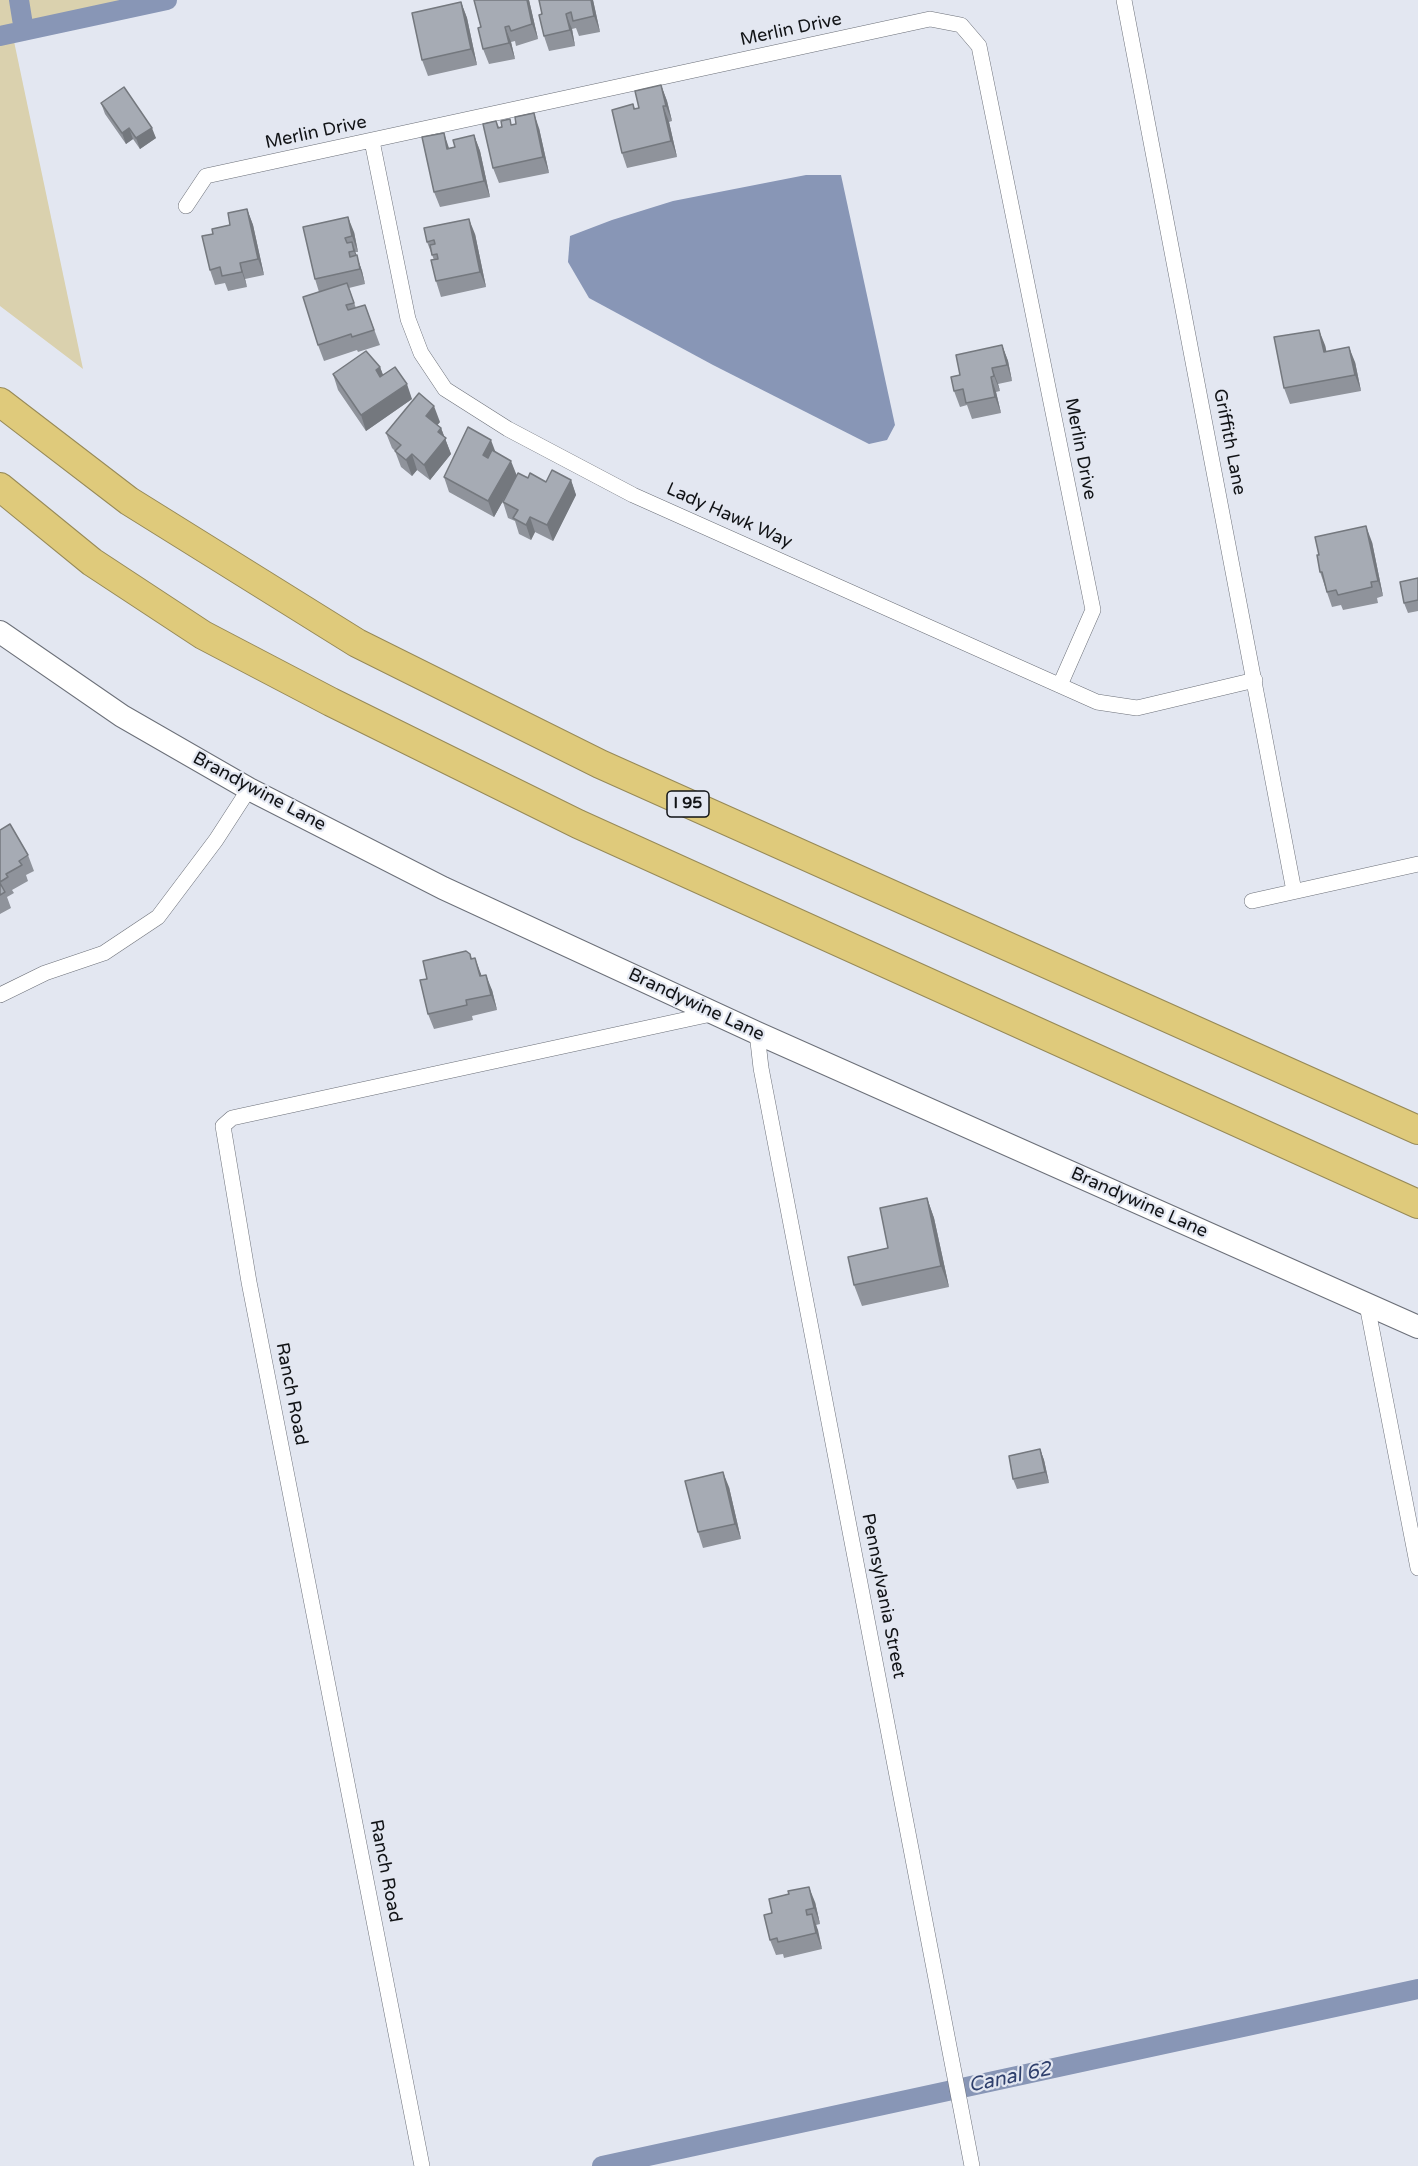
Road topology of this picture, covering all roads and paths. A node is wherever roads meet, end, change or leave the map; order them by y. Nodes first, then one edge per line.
1 (1124, 0) edge
2 (372, 141) junction
3 (186, 206) dead end
4 (0, 402) edge
5 (0, 487) edge
6 (0, 632) edge
7 (1255, 680) junction
8 (1060, 685) junction
9 (249, 789) junction
10 (1418, 864) edge
11 (1294, 891) junction
12 (1252, 901) dead end
13 (0, 995) edge
14 (716, 1013) junction
15 (757, 1034) junction
16 (1418, 1130) edge
17 (1418, 1204) edge
18 (1367, 1305) junction
19 (1418, 1328) edge
20 (1418, 1568) edge
21 (422, 2166) edge
22 (972, 2166) edge

1 - 7 street, Griffith Lane
2 - 3 street, Merlin Drive
2 - 8 street, Lady Hawk Way
2 - 8 street, Merlin Drive
4 - 16 highway, I 95
5 - 17 highway
6 - 9 street, Brandywine Lane
7 - 8 street, Lady Hawk Way
7 - 11 street, Griffith Lane
9 - 13 street
9 - 14 street, Brandywine Lane
10 - 11 street
11 - 12 street
14 - 15 street, Brandywine Lane
14 - 21 street, Ranch Road
15 - 18 street, Brandywine Lane
15 - 22 street, Pennsylvania Street
18 - 19 street, Brandywine Lane
18 - 20 street

